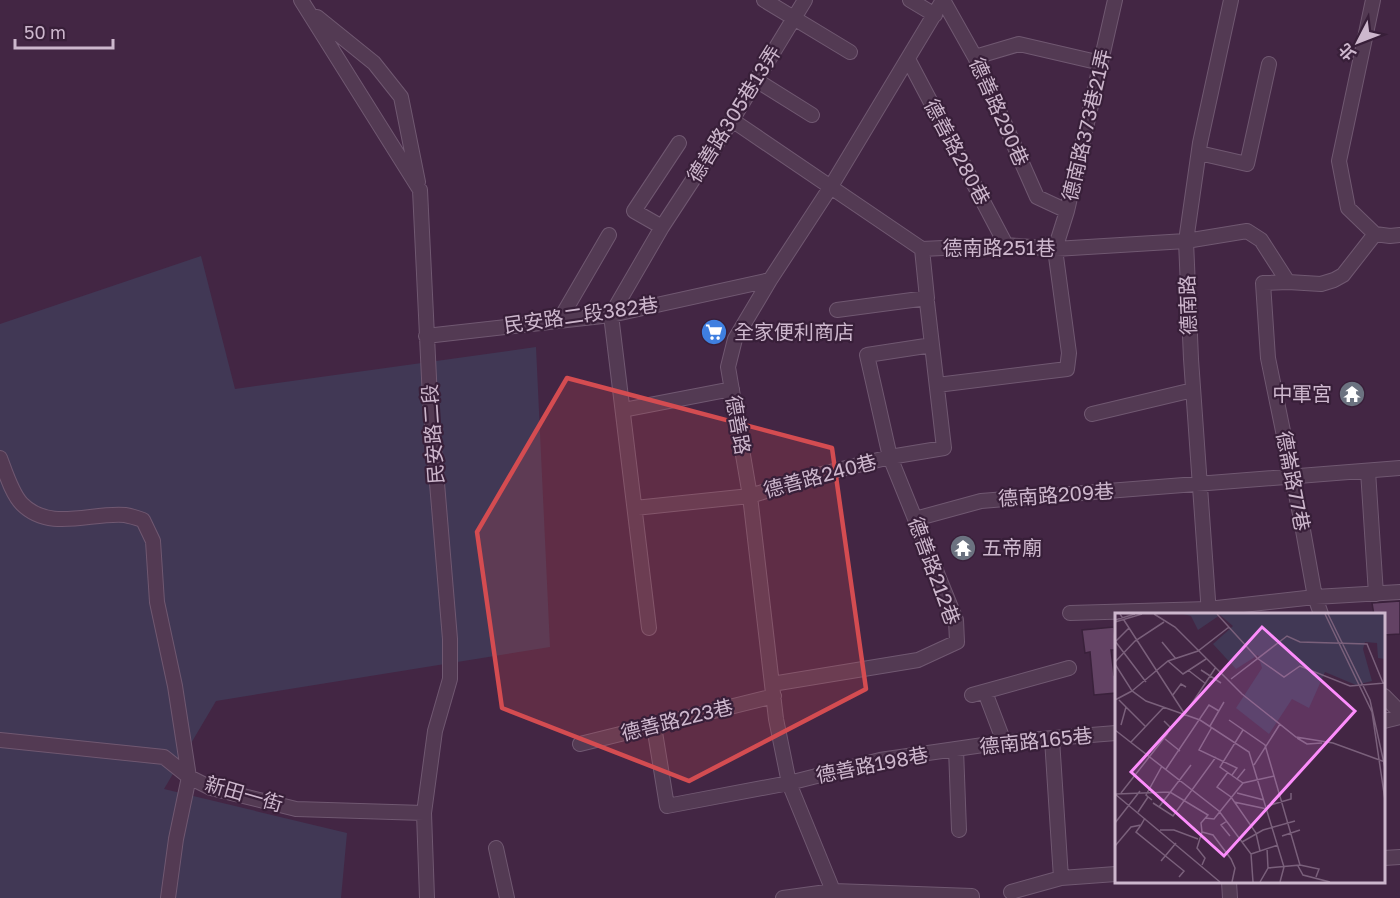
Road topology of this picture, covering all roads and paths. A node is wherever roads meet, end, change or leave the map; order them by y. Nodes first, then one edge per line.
1 (764, 0) edge
2 (805, 0) edge
3 (910, 0) edge
4 (943, 0) edge
5 (1115, 0) edge
6 (1231, 0) edge
7 (1373, 0) edge
8 (304, 4) edge
9 (935, 15) junction
10 (794, 18) junction
11 (850, 52) dead end
12 (975, 57) junction
13 (908, 59) junction
14 (1101, 63) junction
15 (1269, 64) dead end
16 (756, 81) junction
17 (812, 115) dead end
18 (732, 120) junction
19 (680, 143) dead end
20 (1199, 153) junction
21 (830, 188) junction
22 (420, 190) junction
23 (1067, 211) junction
24 (662, 227) junction
25 (1375, 234) junction
26 (609, 235) dead end
27 (1400, 235) edge
28 (1186, 241) junction
29 (1006, 245) junction
30 (922, 249) junction
31 (1055, 249) junction
32 (770, 280) junction
33 (1288, 282) junction
34 (927, 302) dead end
35 (837, 310) dead end
36 (611, 315) junction
37 (559, 321) junction
38 (426, 336) junction
39 (932, 345) junction
40 (937, 385) junction
41 (732, 389) junction
42 (1193, 390) junction
43 (623, 410) junction
44 (1092, 414) dead end
45 (890, 457) junction
46 (0, 458) edge
47 (1400, 468) edge
48 (1368, 471) junction
49 (1292, 477) junction
50 (1199, 484) junction
51 (750, 496) junction
52 (635, 508) junction
53 (915, 519) junction
54 (1400, 592) edge
55 (1376, 594) junction
56 (1315, 597) junction
57 (1070, 612) dead end
58 (1208, 612) edge
59 (1320, 613) edge
60 (649, 628) dead end
61 (1069, 668) dead end
62 (773, 690) junction
63 (1385, 698) edge
64 (1400, 712) edge
65 (1400, 717) edge
66 (1385, 721) edge
67 (654, 726) junction
68 (1115, 733) edge
69 (1052, 739) junction
70 (0, 740) edge
71 (1004, 742) junction
72 (580, 744) dead end
73 (956, 749) junction
74 (189, 777) junction
75 (789, 783) junction
76 (424, 813) junction
77 (960, 831) dead end
78 (496, 848) dead end
79 (1400, 857) edge
80 (1385, 858) edge
81 (1115, 874) edge
82 (1061, 878) junction
83 (1229, 883) edge
84 (1011, 892) dead end
85 (834, 896) edge
86 (168, 898) edge
87 (427, 898) edge
88 (507, 898) edge
89 (783, 898) edge
90 (972, 898) edge
91 (1230, 898) edge

1 - 10 street
2 - 10 street, 德善路305巷13弄
3 - 9 street
4 - 9 street, 德善路
4 - 12 street, 德善路290巷
5 - 14 street, 德南路373巷21弄
6 - 20 street, 德南路
7 - 25 street
8 - 22 street, 民安路二段
8 - 22 street
9 - 13 street, 德善路
10 - 11 street
10 - 16 street, 德善路305巷13弄
12 - 14 street
12 - 23 street, 德善路290巷
13 - 21 street, 德善路
13 - 29 street, 德善路280巷
14 - 23 street, 德南路373巷21弄
15 - 20 street
16 - 17 street
16 - 18 street, 德善路305巷13弄
18 - 21 street, 德南路251巷
18 - 24 street, 德善路305巷13弄
19 - 24 street
20 - 28 street, 德南路
21 - 30 street, 德南路251巷
21 - 32 street, 德善路
22 - 38 street, 民安路二段
23 - 31 street, 德南路373巷21弄
24 - 36 street, 德善路305巷13弄
25 - 27 street
25 - 33 street, 德崙路77巷
26 - 37 street
28 - 31 street, 德南路251巷
28 - 33 street, 德南路251巷
28 - 42 street, 德南路
29 - 30 street, 德南路251巷
29 - 31 street, 德南路251巷
30 - 35 street
31 - 40 street
32 - 36 street, 民安路二段382巷
32 - 41 street, 德善路
33 - 49 street, 德崙路77巷
34 - 39 street
36 - 37 street, 民安路二段382巷
36 - 43 street
37 - 38 street, 民安路二段382巷
38 - 76 street, 民安路二段
39 - 40 street
39 - 45 street, 德善路212巷
40 - 45 street, 德善路240巷
41 - 43 street
41 - 51 street, 德善路
42 - 44 street
42 - 50 street, 德南路
43 - 52 street
45 - 51 street, 德善路240巷
45 - 53 street, 德善路212巷
46 - 74 street
47 - 48 street, 德南路209巷
48 - 49 street, 德南路209巷
48 - 55 street
49 - 50 street, 德南路209巷
49 - 56 street, 德崙路77巷
50 - 53 street, 德南路209巷
50 - 58 street, 德南路
51 - 52 street, 德善路240巷
51 - 62 street, 德善路
52 - 60 street
53 - 62 street, 德善路212巷
54 - 55 street
55 - 56 street
56 - 58 street
56 - 59 street, 德崙路77巷
57 - 58 street
61 - 71 street
62 - 67 street, 德善路223巷
62 - 75 street, 德善路
63 - 64 street
65 - 66 street
67 - 72 street, 德善路223巷
67 - 75 street, 德善路198巷
68 - 69 street, 德南路165巷
69 - 71 street, 德南路165巷
69 - 82 street
70 - 74 street, 新田一街
71 - 73 street, 德南路165巷
73 - 75 street, 德善路198巷
73 - 77 street
74 - 76 street, 新田一街
74 - 86 street
75 - 85 street, 德善路
76 - 87 street, 民安路二段
78 - 88 street
79 - 80 street
81 - 82 street
82 - 84 street
83 - 91 street
85 - 89 street
85 - 90 street

